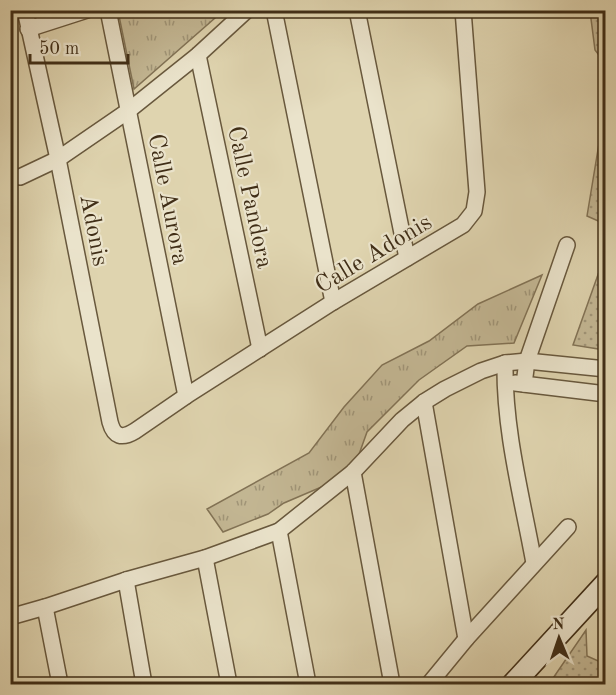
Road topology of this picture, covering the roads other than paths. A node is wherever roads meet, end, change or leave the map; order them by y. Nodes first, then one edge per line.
1 (25, 10) edge
2 (87, 10) edge
3 (108, 10) edge
4 (248, 10) edge
5 (274, 10) edge
6 (357, 10) edge
7 (463, 10) edge
8 (49, 16) edge
9 (28, 29) junction
10 (198, 55) junction
11 (128, 111) junction
12 (58, 159) junction
13 (20, 177) dead end
14 (567, 245) dead end
15 (406, 258) junction
16 (333, 302) junction
17 (260, 349) junction
18 (527, 361) junction
19 (505, 363) junction
20 (606, 369) edge
21 (481, 371) junction
22 (505, 383) junction
23 (524, 384) junction
24 (606, 394) edge
25 (186, 396) junction
26 (424, 402) junction
27 (121, 436) joint
28 (353, 472) junction
29 (568, 527) dead end
30 (279, 531) junction
31 (205, 558) junction
32 (534, 563) junction
33 (126, 580) junction
34 (606, 583) edge
35 (45, 607) junction
36 (10, 617) edge
37 (466, 639) junction
38 (60, 684) edge
39 (144, 684) edge
40 (229, 684) edge
41 (308, 684) edge
42 (392, 684) edge
43 (429, 684) edge
44 (513, 684) edge

1 - 9 street, Adonis
2 - 8 street
3 - 11 street, Calle Aurora
4 - 10 street
5 - 16 street
6 - 15 street
7 - 15 street, Calle Adonis
8 - 9 street
9 - 12 street, Adonis
10 - 11 street
10 - 17 street, Calle Pandora
11 - 12 street
11 - 25 street, Calle Aurora
12 - 13 street
12 - 27 street, Adonis
14 - 18 street
15 - 16 street, Calle Adonis
16 - 17 street, Calle Adonis
17 - 25 street, Calle Adonis
18 - 19 street
18 - 20 street
18 - 23 street
19 - 21 street
19 - 22 street
21 - 22 street
21 - 26 street
22 - 23 street
22 - 32 street
23 - 24 street
25 - 27 street, Calle Adonis
26 - 28 street
26 - 37 street
28 - 30 street
28 - 42 street
29 - 32 street
30 - 31 street
30 - 41 street
31 - 33 street
31 - 40 street
32 - 37 street
33 - 35 street
33 - 39 street
34 - 44 street
35 - 36 street
35 - 38 street
37 - 43 street

